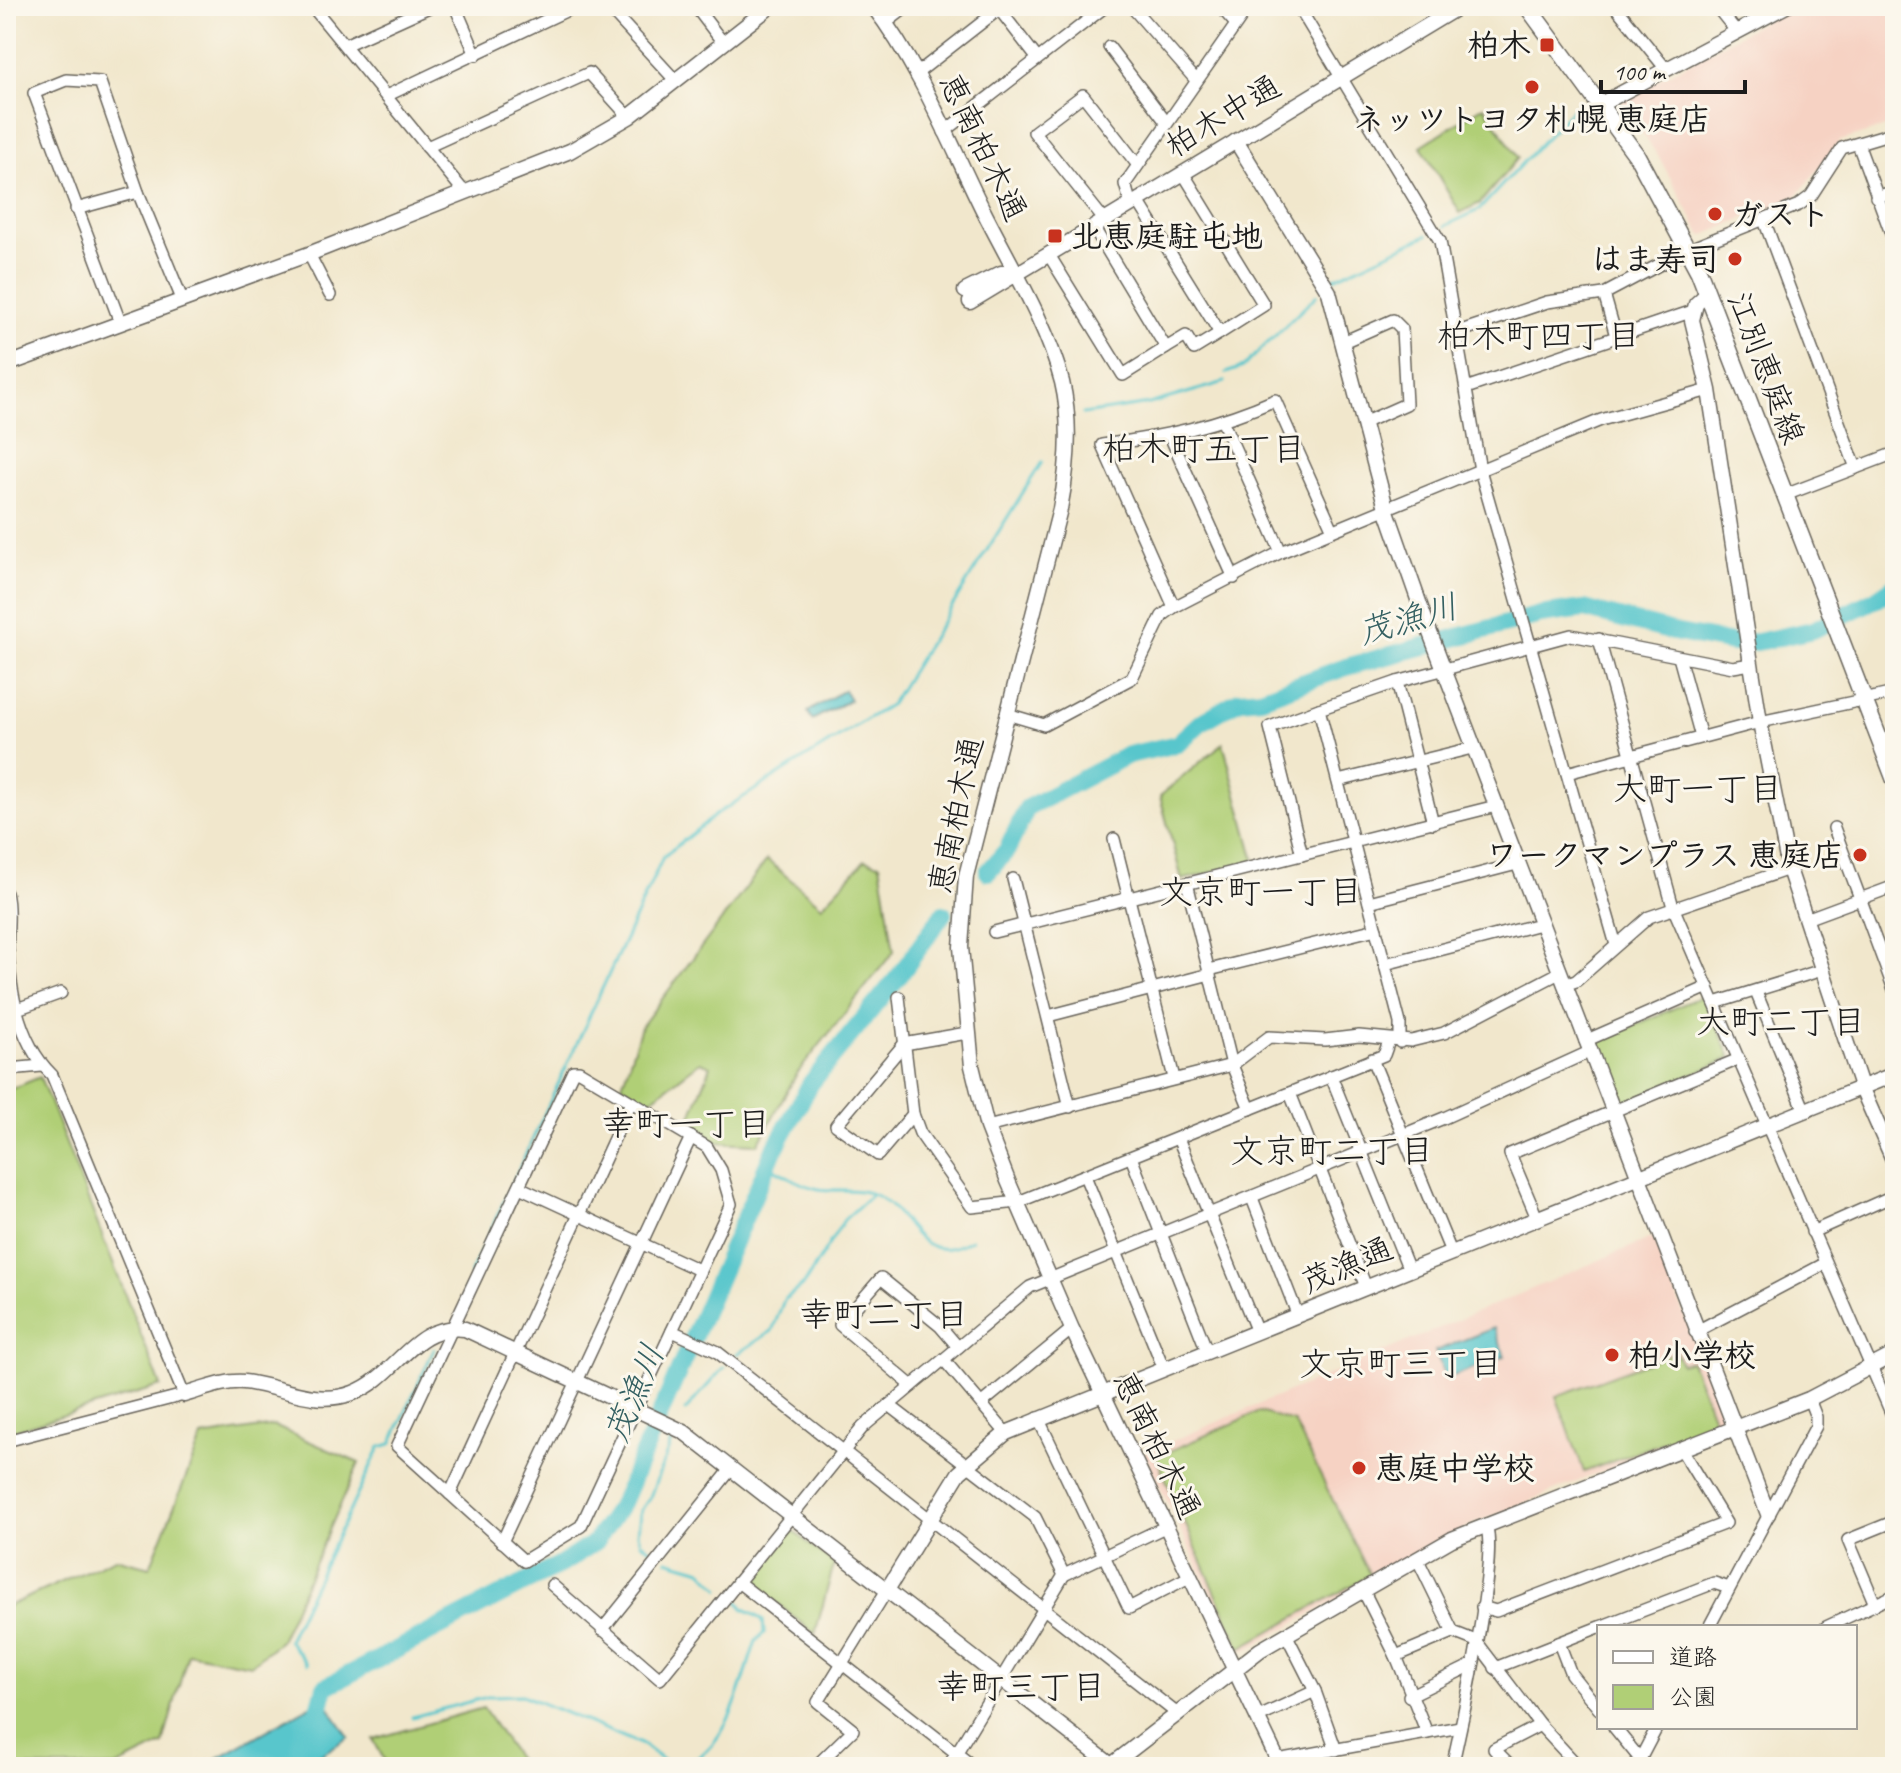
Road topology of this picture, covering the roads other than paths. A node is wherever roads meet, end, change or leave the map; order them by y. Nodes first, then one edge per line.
1 (312, 6) edge
2 (431, 6) edge
3 (455, 6) edge
4 (576, 6) edge
5 (607, 6) edge
6 (695, 6) edge
7 (771, 6) edge
8 (873, 6) edge
9 (908, 6) edge
10 (1106, 6) edge
11 (1131, 6) edge
12 (1220, 6) edge
13 (1249, 6) edge
14 (1298, 6) edge
15 (1460, 6) edge
16 (1527, 6) edge
17 (1615, 6) edge
18 (1716, 6) edge
19 (1786, 6) edge
20 (1001, 8) edge
21 (886, 23) junction
22 (1235, 23) junction
23 (1736, 31) junction
24 (724, 44) junction
25 (345, 45) junction
26 (1109, 47) dead end
27 (476, 55) junction
28 (1037, 58) junction
29 (1666, 69) junction
30 (916, 74) junction
31 (1343, 76) junction
32 (1195, 79) junction
33 (675, 80) junction
34 (386, 96) junction
35 (1601, 104) junction
36 (629, 117) junction
37 (1166, 122) junction
38 (944, 132) junction
39 (1895, 132) edge
40 (1236, 141) junction
41 (1858, 144) junction
42 (427, 147) junction
43 (1137, 164) junction
44 (1183, 173) junction
45 (1895, 191) edge
46 (138, 192) junction
47 (465, 193) junction
48 (1876, 197) junction
49 (1134, 203) junction
50 (76, 209) junction
51 (1764, 220) junction
52 (1099, 224) junction
53 (1895, 244) edge
54 (1687, 250) junction
55 (309, 254) junction
56 (1049, 255) junction
57 (1014, 273) junction
58 (1604, 294) junction
59 (1707, 294) junction
60 (330, 295) dead end
61 (968, 296) dead end
62 (182, 299) junction
63 (1693, 311) junction
64 (120, 322) junction
65 (1458, 332) junction
66 (1220, 333) junction
67 (1616, 336) junction
68 (1343, 342) junction
69 (1166, 348) junction
70 (6, 365) edge
71 (1466, 388) junction
72 (1709, 390) junction
73 (1222, 420) junction
74 (1363, 423) junction
75 (1170, 436) junction
76 (1895, 453) edge
77 (1856, 468) junction
78 (1480, 470) junction
79 (1785, 495) junction
80 (1386, 508) junction
81 (1333, 530) junction
82 (1281, 552) junction
83 (1234, 578) junction
84 (1174, 607) junction
85 (1530, 638) junction
86 (1599, 639) junction
87 (1679, 657) junction
88 (1750, 660) junction
89 (1441, 662) junction
90 (1397, 682) junction
91 (1895, 693) edge
92 (1865, 701) junction
93 (1319, 709) junction
94 (1007, 714) junction
95 (1760, 722) junction
96 (1701, 737) junction
97 (1472, 748) junction
98 (1629, 757) junction
99 (1416, 761) junction
100 (1567, 773) junction
101 (1895, 777) edge
102 (1338, 781) junction
103 (1496, 806) junction
104 (1433, 823) junction
105 (1834, 828) dead end
106 (1114, 839) dead end
107 (1353, 842) junction
108 (1302, 855) junction
109 (1517, 864) junction
110 (1789, 869) junction
111 (1013, 879) dead end
112 (1187, 883) junction
113 (1895, 886) edge
114 (6, 893) edge
115 (1128, 899) junction
116 (1859, 900) junction
117 (1369, 902) junction
118 (1673, 907) junction
119 (1806, 919) junction
120 (1540, 924) junction
121 (1026, 926) junction
122 (1376, 929) junction
123 (994, 932) dead end
124 (1616, 945) junction
125 (1385, 964) junction
126 (1822, 970) junction
127 (1210, 972) junction
128 (1561, 979) junction
129 (1708, 987) junction
130 (1151, 990) junction
131 (1756, 992) junction
132 (1895, 992) edge
133 (61, 993) dead end
134 (899, 997) dead end
135 (1715, 1003) junction
136 (11, 1011) edge
137 (1048, 1016) junction
138 (967, 1033) junction
139 (1394, 1042) junction
140 (904, 1044) junction
141 (1587, 1046) junction
142 (1372, 1059) junction
143 (1739, 1059) junction
144 (1232, 1065) junction
145 (42, 1066) junction
146 (6, 1074) edge
147 (1895, 1074) edge
148 (1331, 1076) junction
149 (1174, 1078) junction
150 (1862, 1089) junction
151 (1290, 1093) junction
152 (631, 1102) junction
153 (1070, 1107) junction
154 (1250, 1109) junction
155 (1805, 1111) junction
156 (913, 1114) junction
157 (1613, 1114) junction
158 (1767, 1126) junction
159 (987, 1127) junction
160 (1403, 1136) junction
161 (691, 1137) junction
162 (1178, 1138) junction
163 (1363, 1151) junction
164 (1131, 1157) junction
165 (1895, 1164) edge
166 (1319, 1170) junction
167 (1085, 1176) junction
168 (1637, 1177) junction
169 (519, 1187) junction
170 (1895, 1195) edge
171 (1252, 1198) junction
172 (1018, 1202) junction
173 (1210, 1214) junction
174 (580, 1215) junction
175 (1537, 1218) junction
176 (1812, 1232) junction
177 (1162, 1234) junction
178 (642, 1244) junction
179 (1117, 1252) junction
180 (1451, 1252) junction
181 (1826, 1263) junction
182 (699, 1270) junction
183 (1409, 1270) junction
184 (1051, 1279) junction
185 (1366, 1287) junction
186 (1298, 1316) junction
187 (452, 1327) junction
188 (1072, 1329) junction
189 (675, 1332) junction
190 (1257, 1332) junction
191 (1695, 1332) junction
192 (958, 1347) junction
193 (1207, 1351) junction
194 (516, 1354) junction
195 (1895, 1354) edge
196 (944, 1360) junction
197 (1870, 1366) junction
198 (1164, 1369) junction
199 (577, 1381) junction
200 (912, 1386) junction
201 (1101, 1394) junction
202 (184, 1395) junction
203 (1809, 1399) junction
204 (982, 1403) junction
205 (889, 1405) junction
206 (639, 1411) junction
207 (1038, 1418) junction
208 (1895, 1422) edge
209 (1735, 1429) junction
210 (1006, 1433) junction
211 (6, 1441) edge
212 (1681, 1449) junction
213 (843, 1453) junction
214 (968, 1463) junction
215 (732, 1468) junction
216 (450, 1494) junction
217 (1768, 1514) junction
218 (792, 1517) junction
219 (929, 1520) junction
220 (1895, 1521) edge
221 (1486, 1524) junction
222 (1165, 1527) junction
223 (502, 1542) junction
224 (1104, 1556) junction
225 (1417, 1558) junction
226 (1064, 1575) junction
227 (1189, 1577) junction
228 (738, 1582) junction
229 (552, 1585) dead end
230 (1729, 1588) junction
231 (887, 1590) junction
232 (1363, 1590) junction
233 (1895, 1595) edge
234 (1875, 1604) junction
235 (1482, 1607) junction
236 (1042, 1610) junction
237 (1605, 1625) edge
238 (1710, 1625) edge
239 (1830, 1625) edge
240 (1597, 1628) edge
241 (602, 1630) junction
242 (1453, 1632) junction
243 (1286, 1634) junction
244 (1476, 1641) junction
245 (1559, 1643) junction
246 (1396, 1656) junction
247 (842, 1664) junction
248 (1472, 1665) junction
249 (1234, 1667) junction
250 (1495, 1668) junction
251 (1001, 1679) junction
252 (1315, 1691) junction
253 (1409, 1696) junction
254 (1597, 1706) edge
255 (1175, 1712) junction
256 (1259, 1717) junction
257 (1540, 1725) junction
258 (1460, 1727) junction
259 (1615, 1729) edge
260 (1656, 1729) edge
261 (1427, 1733) junction
262 (1336, 1750) junction
263 (956, 1753) junction
264 (1279, 1763) edge
265 (1638, 1763) edge
266 (1454, 1765) edge
267 (1110, 1766) edge
268 (815, 1767) edge
269 (948, 1767) edge
270 (974, 1767) edge
271 (1512, 1767) edge
272 (1579, 1767) edge

1 - 25 street
2 - 25 street
3 - 27 street
4 - 27 street
5 - 33 street
6 - 24 street
7 - 24 street
8 - 21 street, 恵南柏木通
9 - 21 street
10 - 28 street
11 - 32 street
12 - 22 street
13 - 22 street
14 - 31 street
15 - 31 street, 柏木中通
16 - 35 main road, 江別恵庭線
17 - 29 street
18 - 23 street
19 - 23 street
20 - 28 street
20 - 30 street
21 - 30 street, 恵南柏木通
22 - 32 street
23 - 29 street
24 - 33 street
25 - 34 street
26 - 37 street
27 - 34 street
28 - 38 street
29 - 35 street
30 - 38 street, 恵南柏木通
31 - 40 street, 柏木中通
31 - 65 street
32 - 37 street
33 - 36 street
34 - 42 street
35 - 54 main road, 江別恵庭線
36 - 42 street
36 - 47 street
37 - 43 street
38 - 57 street, 恵南柏木通
39 - 41 street
40 - 44 street, 柏木中通
40 - 68 street
41 - 48 street
41 - 51 street
42 - 47 street
43 - 49 street
43 - 52 street
44 - 49 street, 柏木中通
44 - 66 street
45 - 48 street
46 - 50 street
46 - 50 street
46 - 62 street
47 - 55 street
48 - 53 street
49 - 52 street, 柏木中通
49 - 66 street
50 - 64 street
51 - 54 street
51 - 77 street
52 - 56 street, 柏木中通
52 - 69 street
54 - 58 street
54 - 59 main road, 江別恵庭線
55 - 60 street
55 - 62 street
56 - 57 street, 柏木中通
56 - 69 street
57 - 61 street, 柏木中通
57 - 94 street, 恵南柏木通
58 - 65 street
58 - 67 street
59 - 63 street
59 - 79 main road, 江別恵庭線
62 - 64 street
63 - 67 street
63 - 72 street
64 - 70 street
65 - 71 street
66 - 69 street
67 - 71 street
68 - 74 street
68 - 74 street
71 - 78 street
72 - 78 street
72 - 88 street
73 - 75 street
73 - 81 street
73 - 82 street
74 - 80 street
75 - 83 street
75 - 84 street
76 - 77 street
77 - 79 street
78 - 80 street
78 - 85 street
79 - 92 main road, 江別恵庭線
80 - 81 street
80 - 89 street
81 - 82 street
82 - 83 street
83 - 84 street
84 - 94 street
85 - 86 street
85 - 89 street
85 - 100 street
86 - 87 street
86 - 98 street
87 - 88 street
87 - 96 street
88 - 95 street
89 - 90 street
89 - 97 street
90 - 93 street
90 - 99 street
91 - 92 street
92 - 95 street
92 - 101 main road, 江別恵庭線
93 - 102 street
93 - 108 street
94 - 138 street, 恵南柏木通
95 - 96 street
95 - 110 street
96 - 98 street
97 - 99 street
97 - 103 street
98 - 100 street
98 - 118 street
99 - 102 street
99 - 104 street
100 - 124 street
102 - 107 street
103 - 104 street
103 - 109 street
104 - 107 street
105 - 116 street
106 - 115 street
107 - 108 street
107 - 117 street
108 - 112 street
109 - 117 street
109 - 120 street
110 - 118 street
110 - 119 street
111 - 121 street
112 - 115 street
112 - 127 street
113 - 116 street
114 - 136 street
115 - 121 street
115 - 130 street
116 - 119 street
116 - 132 street
117 - 122 street
118 - 124 street
118 - 129 street
119 - 126 street
120 - 125 street
120 - 128 street
121 - 123 street
121 - 137 street
122 - 125 street
122 - 127 street
124 - 128 street
125 - 139 street
126 - 131 street
126 - 150 street
127 - 130 street
127 - 144 street
128 - 139 street
128 - 141 street
129 - 135 street
129 - 141 street
130 - 137 street
130 - 149 street
131 - 135 street
131 - 155 street
133 - 136 street
134 - 140 street
135 - 143 street
136 - 145 street
137 - 153 street
138 - 140 street
138 - 159 street, 恵南柏木通
139 - 142 street
139 - 144 street
140 - 156 street
140 - 156 street
141 - 157 street
141 - 160 street
142 - 148 street
142 - 160 street
143 - 157 street
143 - 158 street
144 - 149 street
144 - 154 street
145 - 146 street
145 - 202 street
147 - 150 street, 茂漁通
148 - 151 street
148 - 163 street
149 - 153 street
150 - 155 street, 茂漁通
150 - 165 street
151 - 154 street
151 - 166 street
152 - 161 street
152 - 169 street
152 - 174 street
153 - 159 street
154 - 162 street
155 - 158 street, 茂漁通
156 - 172 street
157 - 168 street
157 - 175 street
158 - 168 street, 茂漁通
158 - 176 street
159 - 172 street, 恵南柏木通
160 - 163 street
160 - 180 street
161 - 178 street
161 - 182 street
162 - 164 street
162 - 173 street
163 - 166 street
163 - 183 street
164 - 167 street
164 - 177 street
166 - 171 street
166 - 185 street
167 - 172 street
167 - 179 street
168 - 175 street, 茂漁通
168 - 191 street
169 - 174 street
169 - 187 street
170 - 176 street
171 - 173 street
171 - 186 street
172 - 184 street, 恵南柏木通
173 - 177 street
173 - 190 street
174 - 178 street
174 - 194 street
175 - 180 street, 茂漁通
176 - 181 street
177 - 179 street
177 - 193 street
178 - 182 street
178 - 199 street
179 - 184 street
179 - 198 street
180 - 183 street, 茂漁通
181 - 191 street
181 - 197 street
182 - 189 street
183 - 185 street, 茂漁通
184 - 188 street, 恵南柏木通
184 - 192 street
185 - 186 street, 茂漁通
186 - 190 street, 茂漁通
187 - 194 street
187 - 202 street
187 - 216 street
188 - 201 street, 恵南柏木通
188 - 204 street
189 - 206 street
189 - 213 street
190 - 193 street, 茂漁通
191 - 209 street
192 - 196 street
192 - 200 street
193 - 198 street, 茂漁通
194 - 199 street
194 - 216 street
195 - 197 street
196 - 200 street
196 - 204 street
197 - 203 street
197 - 208 street
198 - 201 street, 茂漁通
199 - 206 street
199 - 223 street
200 - 205 street
201 - 207 street, 茂漁通
201 - 222 street, 恵南柏木通
202 - 211 street
203 - 209 street
203 - 217 street
204 - 210 street
205 - 213 street
205 - 214 street
206 - 215 street
206 - 223 street
207 - 210 street, 茂漁通
207 - 224 street
209 - 212 street
209 - 217 street
210 - 214 street, 茂漁通
212 - 221 street
212 - 235 street
213 - 218 street
213 - 219 street
214 - 219 street, 茂漁通
214 - 226 street
215 - 218 street
215 - 241 street
216 - 223 street
217 - 230 street
218 - 228 street
218 - 231 street
219 - 231 street, 茂漁通
219 - 236 street
220 - 234 street
221 - 225 street
221 - 235 street
222 - 224 street
222 - 227 street, 恵南柏木通
224 - 226 street
224 - 227 street
225 - 232 street
225 - 242 street
226 - 236 street
227 - 249 street, 恵南柏木通
228 - 241 street
228 - 247 street
229 - 241 street
230 - 237 street
230 - 238 street
231 - 247 street
231 - 251 street
232 - 243 street
232 - 246 street
233 - 234 street
234 - 239 street
235 - 244 street
236 - 251 street
236 - 255 street
240 - 245 street
242 - 244 street
242 - 246 street
243 - 249 street
243 - 252 street
244 - 248 street
244 - 250 street
245 - 250 street
245 - 254 street
246 - 253 street
247 - 263 street
247 - 268 street
248 - 253 street
248 - 258 street
249 - 255 street
249 - 256 street, 恵南柏木通
250 - 257 street
251 - 263 street
251 - 267 street
252 - 256 street
252 - 262 street
253 - 261 street
255 - 267 street
256 - 264 street, 恵南柏木通
257 - 271 street
257 - 272 street
258 - 261 street
258 - 266 street
259 - 265 street
260 - 265 street
261 - 262 street
262 - 264 street
263 - 269 street
263 - 270 street

